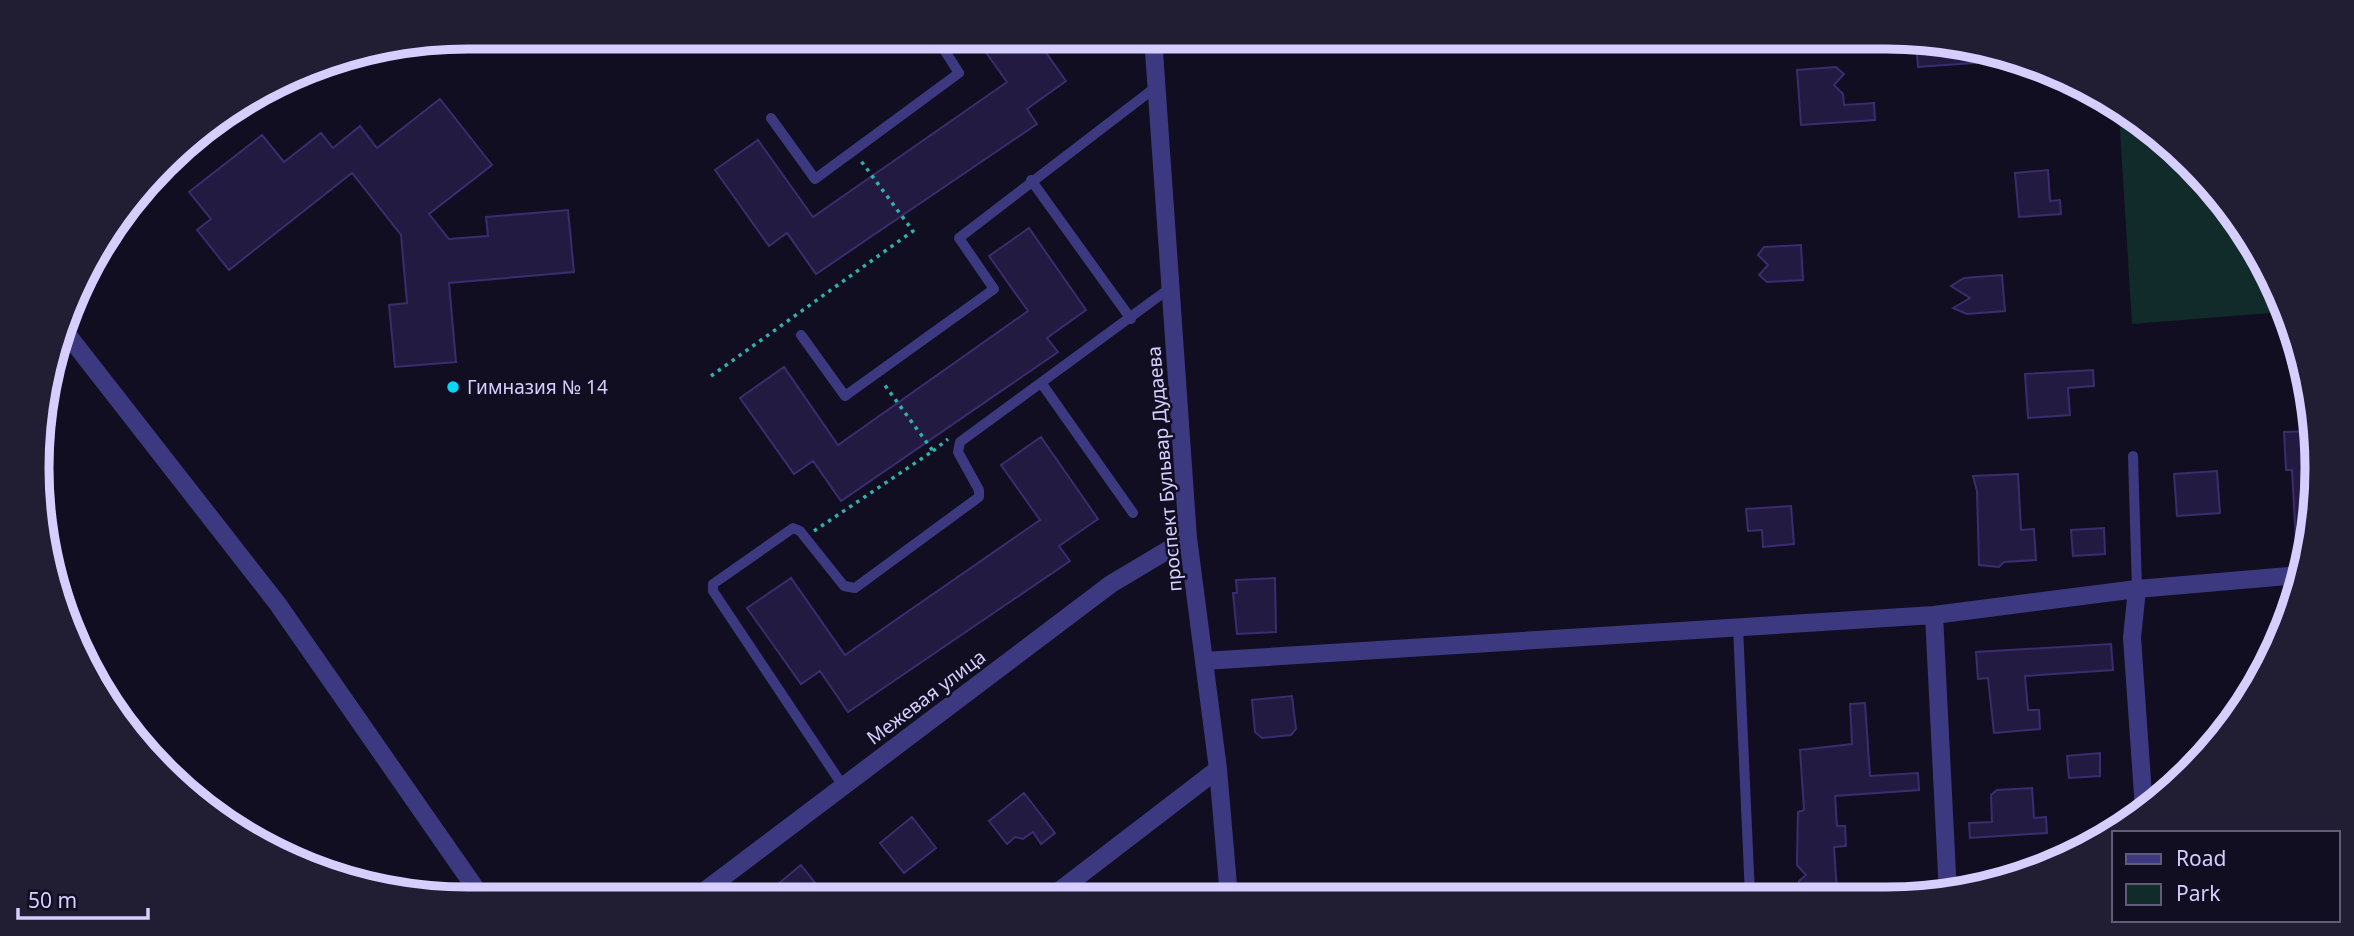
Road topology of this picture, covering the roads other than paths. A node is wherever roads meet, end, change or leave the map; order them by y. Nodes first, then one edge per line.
1 (944, 49) edge
2 (1154, 49) edge
3 (1157, 87) junction
4 (771, 118) dead end
5 (1031, 180) junction
6 (1171, 288) junction
7 (1131, 319) junction
8 (801, 335) dead end
9 (70, 337) edge
10 (1042, 384) junction
11 (2133, 456) dead end
12 (1133, 513) dead end
13 (1188, 538) junction
14 (2291, 576) edge
15 (2137, 589) junction
16 (1934, 615) junction
17 (1738, 627) junction
18 (1204, 661) junction
19 (1218, 769) junction
20 (843, 786) junction
21 (2143, 798) edge
22 (1947, 882) edge
23 (475, 887) edge
24 (710, 887) edge
25 (1064, 887) edge
26 (1228, 887) edge
27 (1750, 887) edge

1 - 4 lane
2 - 3 street, проспект Бульвар Дудаева
3 - 5 lane
3 - 6 street, проспект Бульвар Дудаева
5 - 7 lane
5 - 8 lane
6 - 7 lane
6 - 13 street, проспект Бульвар Дудаева
7 - 10 lane
9 - 23 street
10 - 12 lane
10 - 20 lane
11 - 15 lane
13 - 18 street, проспект Бульвар Дудаева
13 - 20 street, Межевая улица
14 - 15 street
15 - 16 street
15 - 21 street
16 - 17 street
16 - 22 street
17 - 18 street
17 - 27 lane
18 - 19 street, проспект Бульвар Дудаева
19 - 25 street
19 - 26 street, проспект Бульвар Дудаева
20 - 24 street, Межевая улица

